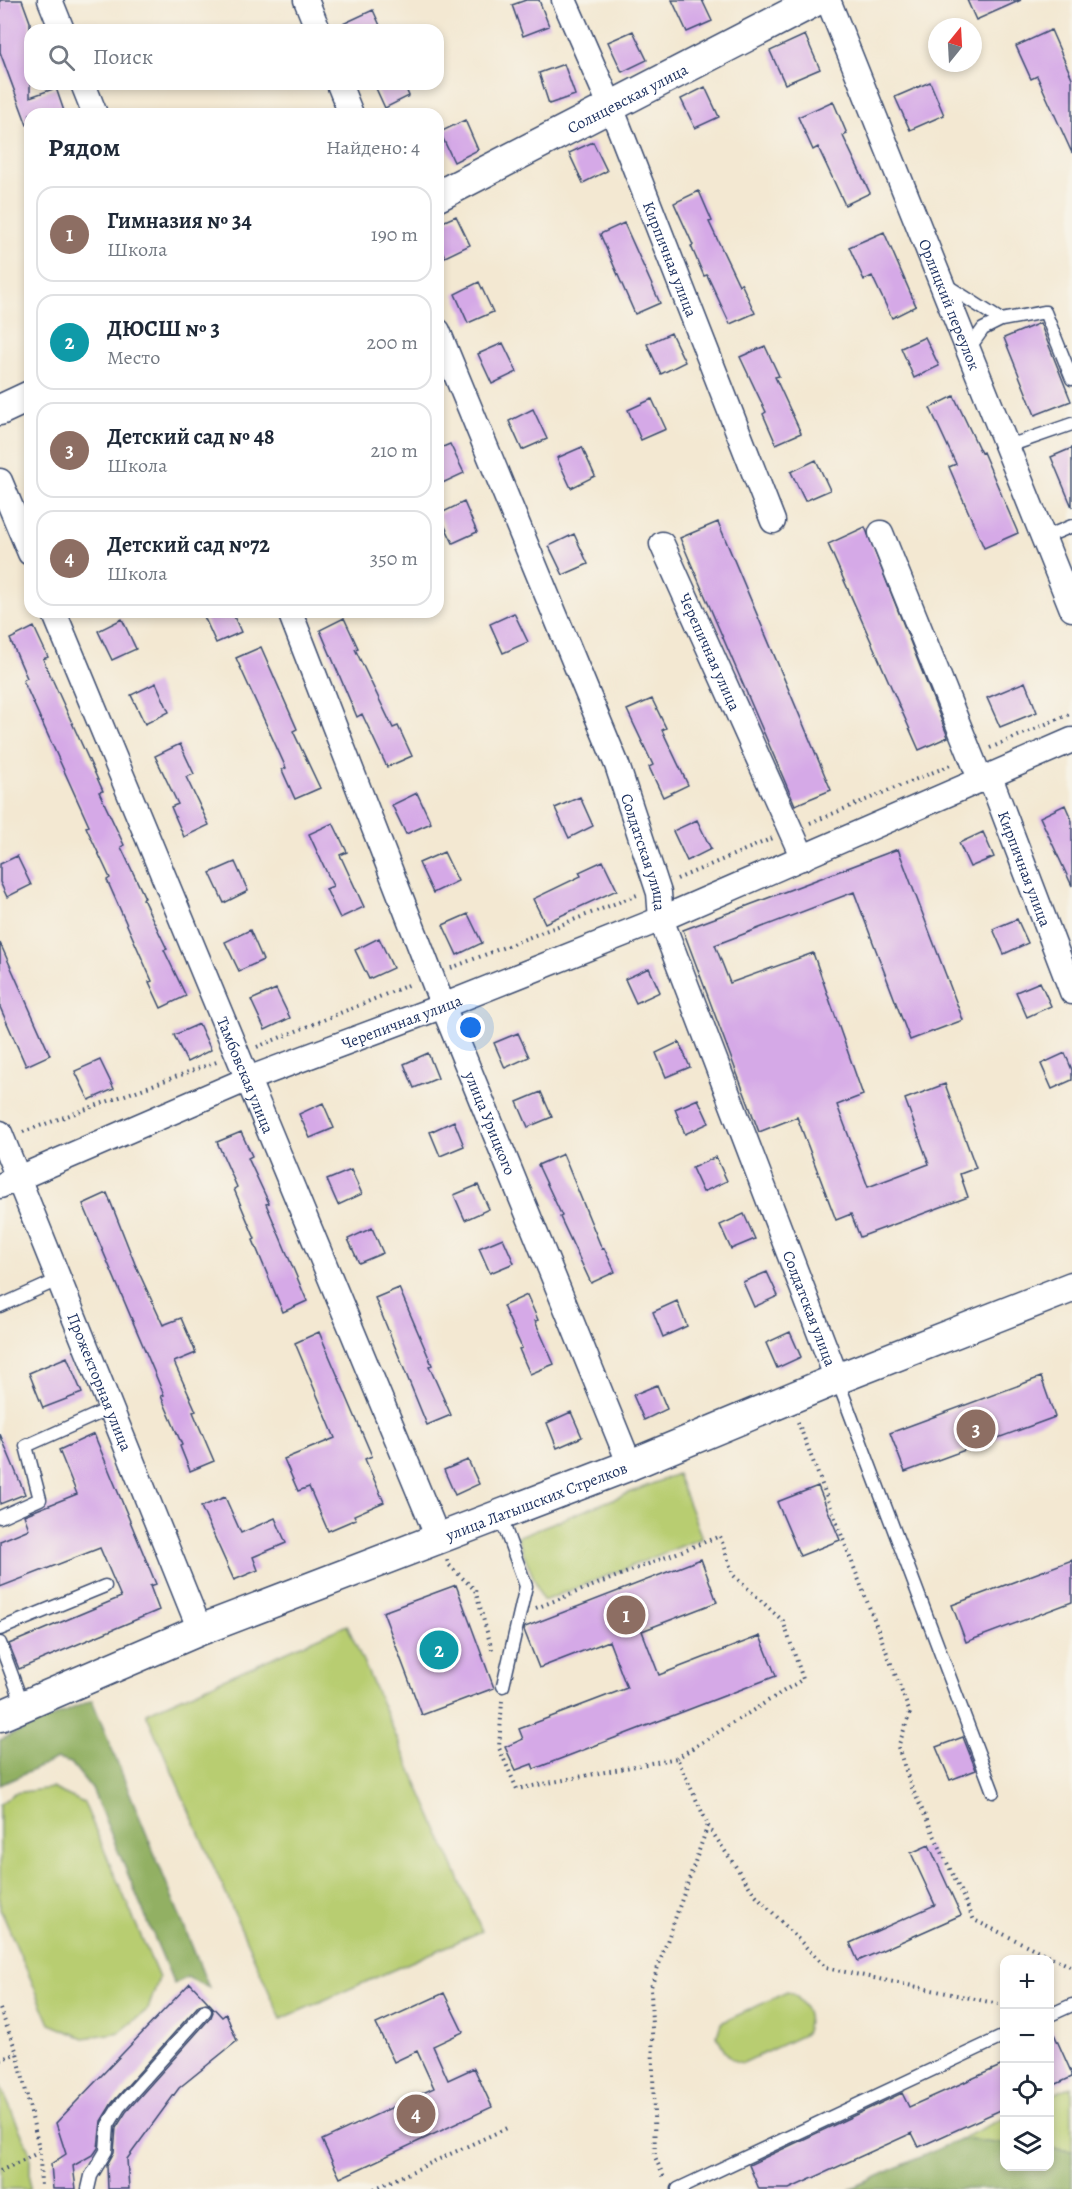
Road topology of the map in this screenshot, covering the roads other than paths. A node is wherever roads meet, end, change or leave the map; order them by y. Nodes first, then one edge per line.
1 (50, 0) edge
2 (306, 0) edge
3 (564, 0) edge
4 (817, 0) edge
5 (828, 0) edge
6 (60, 24) edge
7 (316, 24) edge
8 (85, 90) edge
9 (341, 90) edge
10 (611, 107) junction
11 (93, 108) edge
12 (349, 108) edge
13 (444, 193) edge
14 (940, 282) junction
15 (1001, 320) junction
16 (444, 346) edge
17 (968, 351) junction
18 (1072, 379) edge
19 (24, 399) edge
20 (0, 410) edge
21 (1072, 424) edge
22 (1006, 447) junction
23 (0, 481) edge
24 (773, 521) dead end
25 (1072, 526) edge
26 (881, 533) dead end
27 (1043, 538) junction
28 (24, 539) edge
29 (662, 544) dead end
30 (1072, 609) edge
31 (56, 618) edge
32 (292, 618) edge
33 (1072, 740) edge
34 (986, 779) junction
35 (803, 858) junction
36 (661, 918) junction
37 (1072, 992) edge
38 (443, 1006) junction
39 (248, 1079) junction
40 (1, 1136) edge
41 (10, 1182) edge
42 (60, 1279) junction
43 (1072, 1287) edge
44 (0, 1306) edge
45 (837, 1379) junction
46 (111, 1407) junction
47 (630, 1465) junction
48 (500, 1515) junction
49 (0, 1517) edge
50 (438, 1538) junction
51 (105, 1586) dead end
52 (0, 1629) edge
53 (200, 1630) junction
54 (0, 1644) edge
55 (503, 1686) road end
56 (12, 1711) edge
57 (993, 1792) dead end
58 (1072, 2005) edge
59 (205, 2011) dead end
60 (1054, 2013) edge
61 (1000, 2038) edge
62 (88, 2189) edge
63 (678, 2189) edge

1 - 6 street
2 - 7 street
3 - 10 street, Кирпичная улица
4 - 10 street, Солнцевская улица
5 - 14 street, Орлицкий переулок
8 - 11 street
9 - 12 street
10 - 13 street, Солнцевская улица
10 - 24 street, Кирпичная улица
14 - 15 lane
14 - 17 street, Орлицкий переулок
15 - 17 lane
15 - 18 lane
16 - 36 street, Солдатская улица
17 - 22 street, Орлицкий переулок
19 - 20 street
21 - 22 lane
22 - 27 street, Орлицкий переулок
23 - 28 street
25 - 27 lane
26 - 34 street
27 - 30 street, Орлицкий переулок
29 - 35 street, Черепичная улица
31 - 39 street, Тамбовская улица
32 - 38 street, улица Урицкого
33 - 34 street, Черепичная улица
34 - 35 street, Черепичная улица
34 - 37 street, Кирпичная улица
35 - 36 street, Черепичная улица
36 - 38 street, Черепичная улица
36 - 45 street, Солдатская улица
38 - 39 street, Черепичная улица
38 - 47 street, улица Урицкого
39 - 41 street, Черепичная улица
39 - 50 street, Тамбовская улица
40 - 41 street, Прожекторная улица
41 - 42 street, Прожекторная улица
42 - 44 lane
42 - 46 street, Прожекторная улица
43 - 45 street, улица Латышских Стрелков
45 - 47 street, улица Латышских Стрелков
45 - 57 lane
46 - 49 lane
46 - 53 street, Прожекторная улица
47 - 48 street, улица Латышских Стрелков
48 - 50 street, улица Латышских Стрелков
48 - 55 lane
50 - 53 street, улица Латышских Стрелков
51 - 52 lane
53 - 56 street, улица Латышских Стрелков
54 - 56 lane
58 - 60 lane
59 - 62 lane
61 - 63 lane

